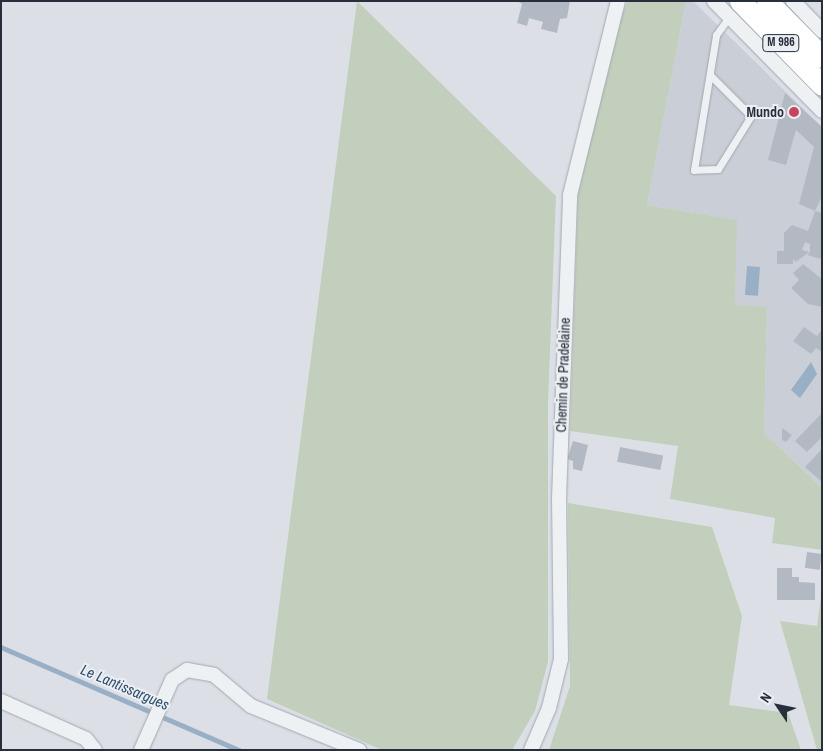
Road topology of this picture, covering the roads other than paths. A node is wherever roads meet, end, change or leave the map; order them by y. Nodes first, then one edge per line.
1 (618, 1) edge
2 (714, 1) edge
3 (767, 1) edge
4 (792, 1) edge
5 (734, 9) edge
6 (822, 31) edge
7 (822, 57) edge
8 (710, 75) junction
9 (822, 85) edge
10 (822, 112) edge
11 (1, 701) edge
12 (95, 750) edge
13 (141, 750) edge
14 (359, 750) edge
15 (530, 750) edge

1 - 15 street, Chemin de Pradelaine
2 - 5 street
3 - 7 main road, M 986
4 - 6 street
5 - 8 lane
5 - 9 main road, M 986
5 - 10 street
8 - 8 lane
11 - 12 street
13 - 14 street

